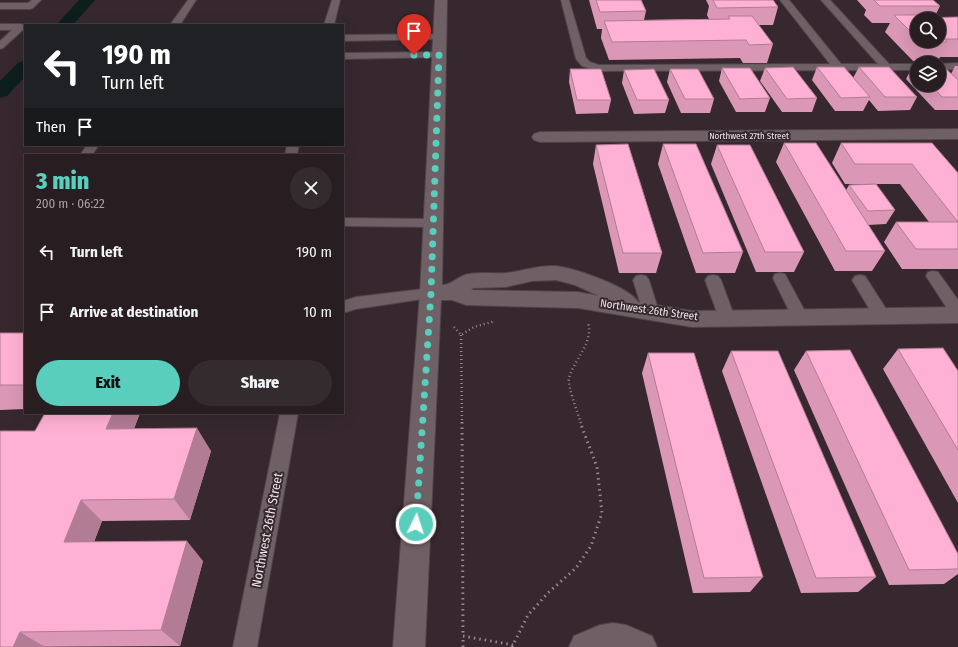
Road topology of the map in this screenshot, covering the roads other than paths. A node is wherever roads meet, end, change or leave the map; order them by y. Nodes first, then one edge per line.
1 (37, 0) edge
2 (192, 0) edge
3 (336, 0) edge
4 (441, 0) edge
5 (565, 0) edge
6 (784, 0) edge
7 (825, 0) edge
8 (0, 6) edge
9 (176, 24) edge
10 (329, 24) edge
11 (0, 27) edge
12 (440, 37) junction
13 (344, 38) edge
14 (0, 46) edge
15 (439, 55) junction
16 (344, 56) edge
17 (958, 66) edge
18 (838, 67) junction
19 (886, 67) junction
20 (910, 67) edge
21 (946, 67) edge
22 (958, 134) edge
23 (540, 137) dead end
24 (344, 222) edge
25 (433, 223) junction
26 (932, 276) dead end
27 (780, 278) dead end
28 (641, 280) dead end
29 (713, 280) dead end
30 (860, 280) dead end
31 (442, 292) junction
32 (344, 307) edge
33 (645, 311) junction
34 (958, 312) edge
35 (958, 315) edge
36 (882, 316) junction
37 (800, 317) junction
38 (727, 318) junction
39 (289, 414) edge
40 (245, 647) edge
41 (409, 647) edge
42 (585, 647) edge
43 (640, 647) edge

1 - 8 lane
2 - 9 lane
3 - 10 lane
4 - 12 street
5 - 18 lane
6 - 18 lane
7 - 19 lane
11 - 14 lane
12 - 13 lane
12 - 15 street
15 - 16 lane
15 - 25 street
17 - 21 lane
18 - 19 lane
19 - 20 lane
22 - 23 street, Northwest 27th Street
24 - 25 lane
25 - 31 street
26 - 34 lane
27 - 37 lane
28 - 33 lane
29 - 38 lane
30 - 36 lane
31 - 32 lane, Northwest 26th Street
31 - 33 street, Northwest 26th Street
31 - 41 street
33 - 38 street, Northwest 26th Street
35 - 36 street, Northwest 26th Street
36 - 37 street, Northwest 26th Street
37 - 38 street, Northwest 26th Street
39 - 40 lane, Northwest 26th Street
42 - 43 street

